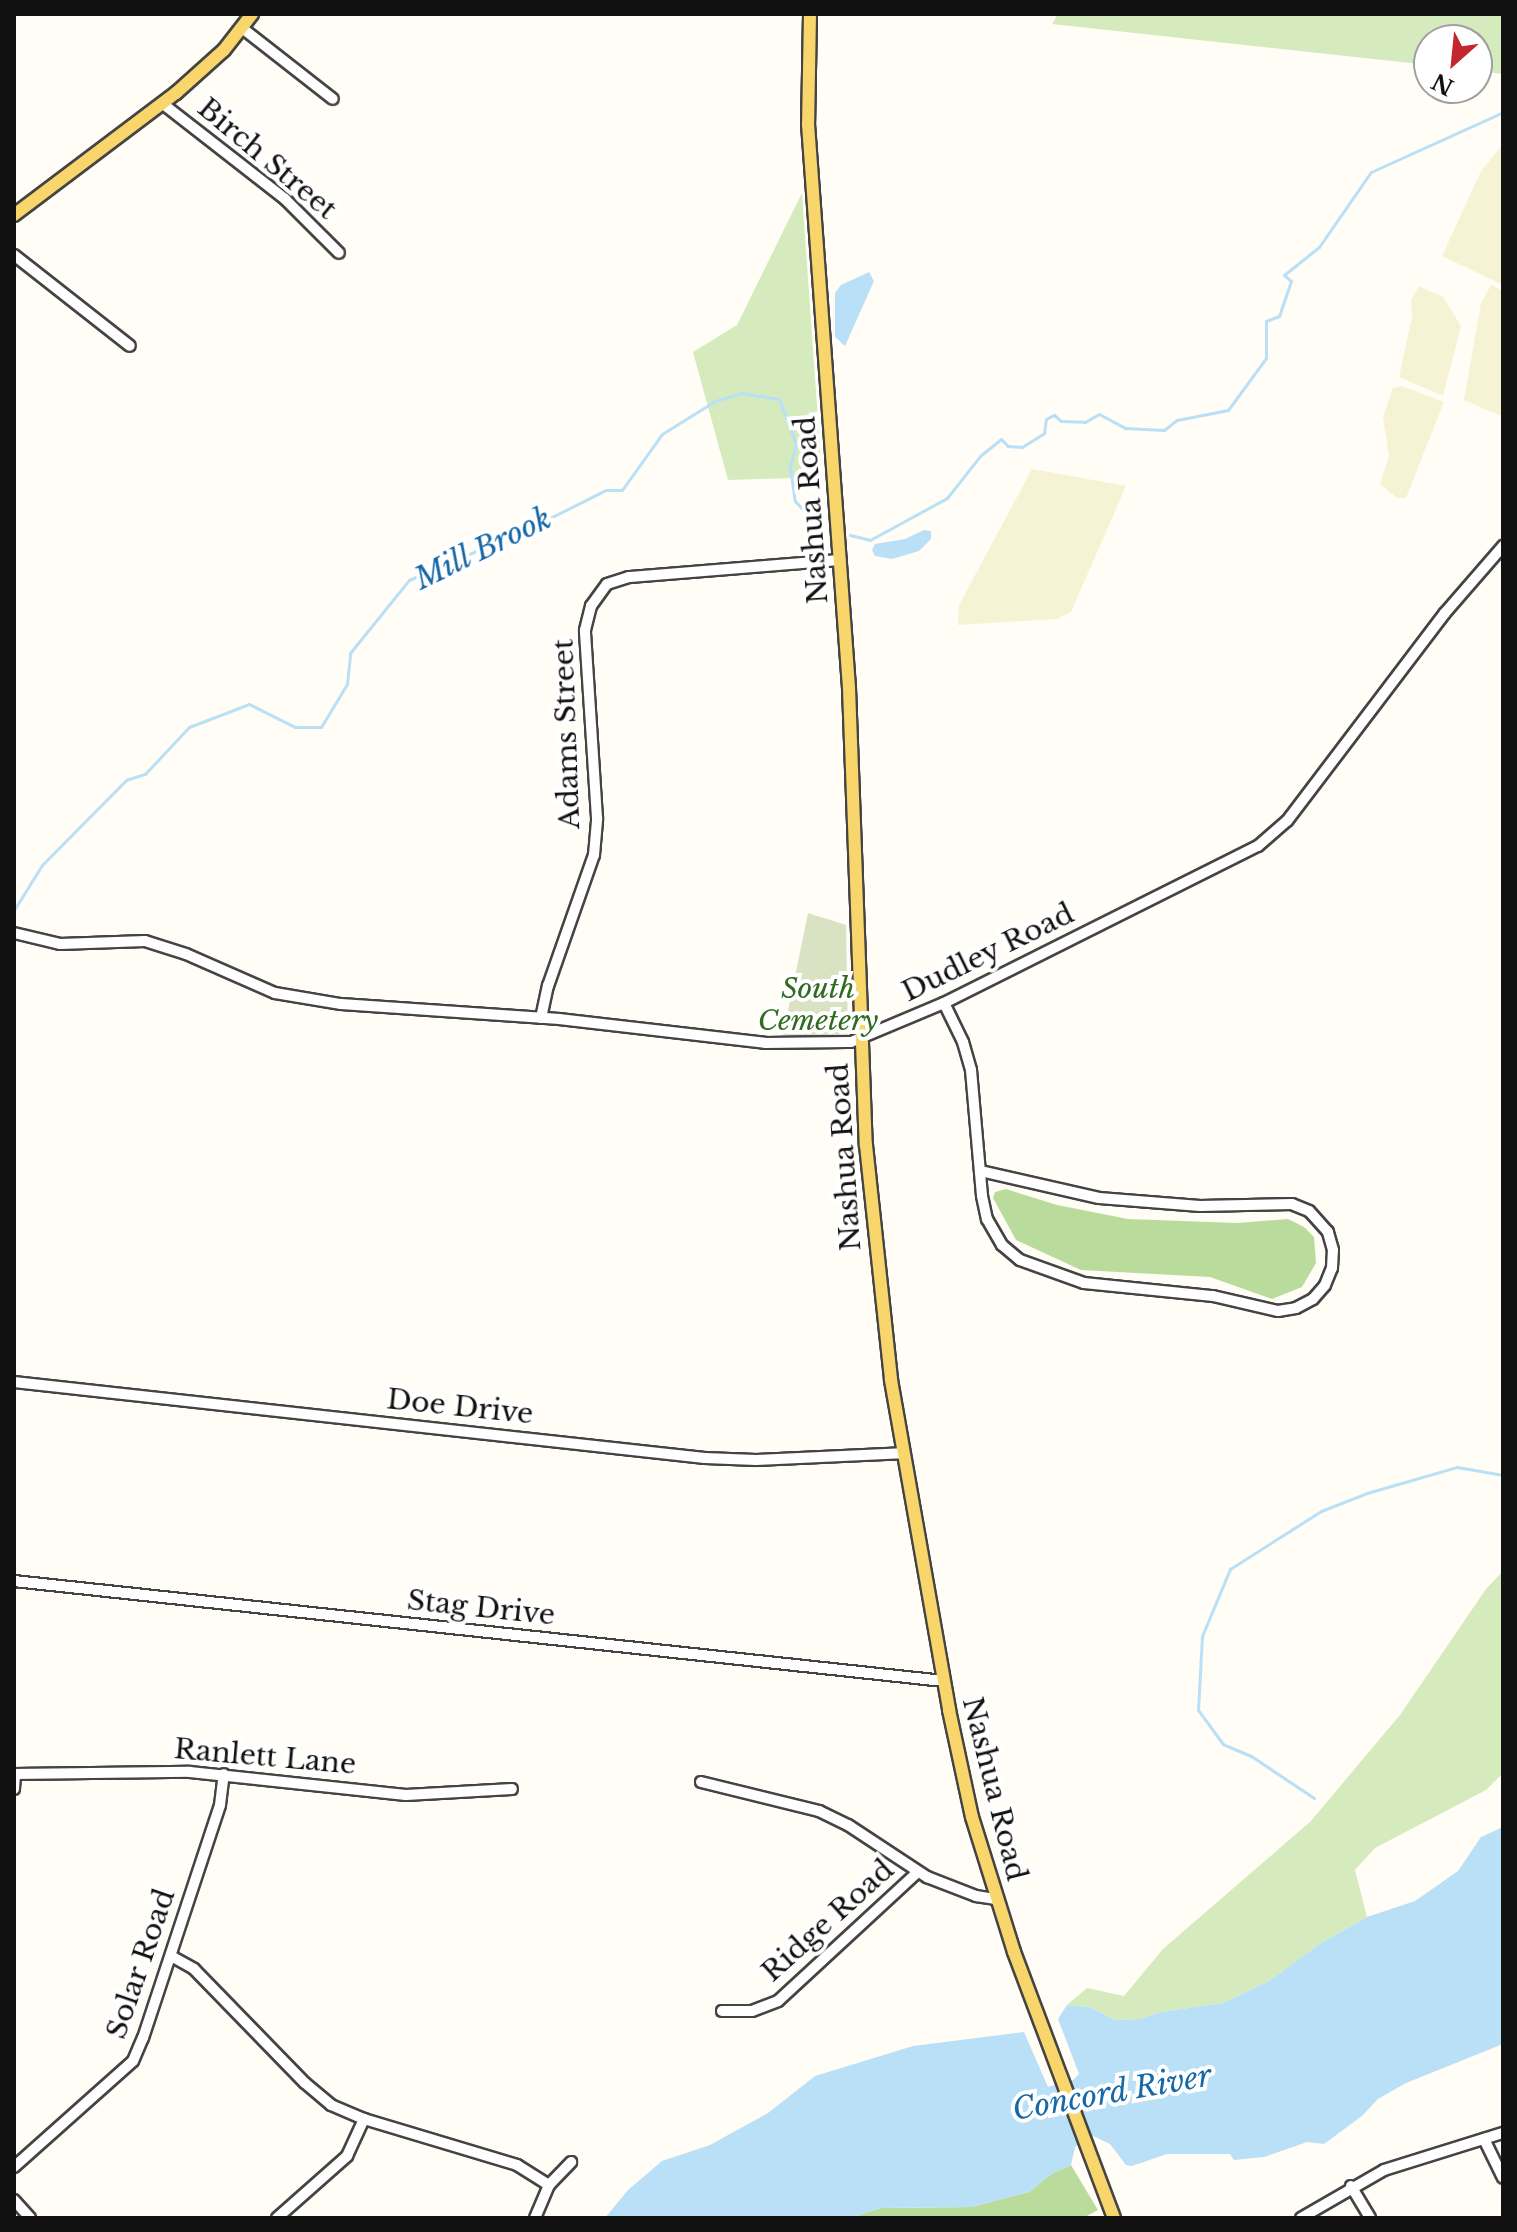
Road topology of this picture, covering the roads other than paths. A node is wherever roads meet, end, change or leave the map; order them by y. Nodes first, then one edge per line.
1 (252, 14) edge
2 (810, 14) edge
3 (242, 28) junction
4 (333, 99) dead end
5 (163, 104) junction
6 (14, 215) edge
7 (339, 253) dead end
8 (14, 255) edge
9 (130, 346) dead end
10 (1503, 546) edge
11 (840, 560) junction
12 (14, 933) edge
13 (944, 1003) junction
14 (541, 1018) junction
15 (862, 1039) junction
16 (980, 1171) junction
17 (14, 1382) edge
18 (902, 1453) junction
19 (14, 1581) edge
20 (943, 1681) junction
21 (14, 1774) edge
22 (224, 1774) junction
23 (701, 1782) dead end
24 (14, 1789) edge
25 (512, 1789) dead end
26 (918, 1872) junction
27 (996, 1899) junction
28 (171, 1956) junction
29 (722, 2011) dead end
30 (364, 2119) junction
31 (1503, 2133) edge
32 (1484, 2139) junction
33 (571, 2162) dead end
34 (14, 2167) edge
35 (1503, 2178) edge
36 (549, 2185) junction
37 (1351, 2186) junction
38 (14, 2200) edge
39 (30, 2218) edge
40 (277, 2218) edge
41 (535, 2218) edge
42 (1114, 2218) edge
43 (1301, 2218) edge
44 (1370, 2218) edge

1 - 3 main road
2 - 11 main road, Nashua Road
3 - 4 street
3 - 5 main road
5 - 6 main road
5 - 7 street, Birch Street
8 - 9 street
10 - 13 street, Dudley Road
11 - 14 street, Adams Street
11 - 15 main road, Nashua Road
12 - 14 street, Dudley Road
13 - 15 street, Dudley Road
13 - 16 street
14 - 15 street, Dudley Road
15 - 18 main road, Nashua Road
16 - 16 street
17 - 18 street, Doe Drive
18 - 20 main road, Nashua Road
19 - 20 street, Stag Drive
20 - 27 main road, Nashua Road
21 - 22 street, Ranlett Lane
21 - 24 street
22 - 25 street, Ranlett Lane
22 - 28 street, Solar Road
23 - 26 street
26 - 27 street
26 - 29 street, Ridge Road
27 - 42 main road, Nashua Road
28 - 30 street
28 - 34 street, Solar Road
30 - 36 street
30 - 40 street
31 - 32 street
32 - 35 street
32 - 37 street
33 - 36 street
36 - 41 street
37 - 43 street
37 - 44 street
38 - 39 street

